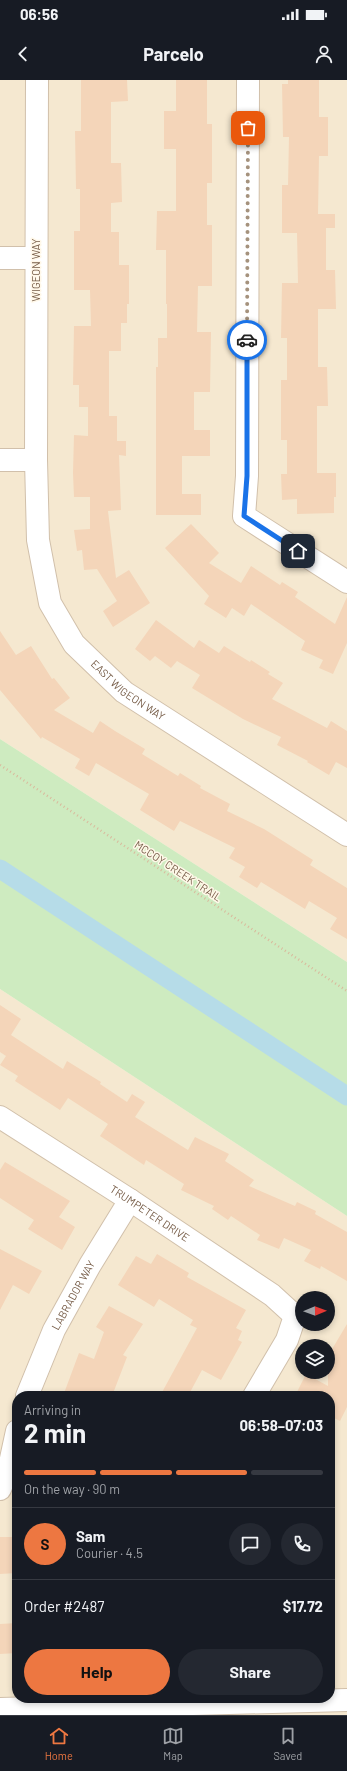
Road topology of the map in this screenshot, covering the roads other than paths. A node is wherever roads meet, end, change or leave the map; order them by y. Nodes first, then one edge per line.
1 (37, 80) edge
2 (248, 80) edge
3 (0, 258) edge
4 (36, 258) junction
5 (0, 460) edge
6 (36, 460) junction
7 (347, 582) edge
8 (347, 835) edge
9 (0, 1117) edge
10 (130, 1200) junction
11 (29, 1391) edge
12 (257, 1391) edge
13 (12, 1454) edge
14 (0, 1489) edge
15 (335, 1700) edge
16 (347, 1700) edge
17 (175, 1703) edge
18 (11, 1711) edge

1 - 4 street, WIGEON WAY
2 - 7 street
3 - 4 street
4 - 6 street, WIGEON WAY
5 - 6 street
6 - 8 street, EAST WIGEON WAY
9 - 10 street, TRUMPETER DRIVE
10 - 11 street, LABRADOR WAY
10 - 12 street, TRUMPETER DRIVE
13 - 14 street
15 - 16 street
17 - 18 street

